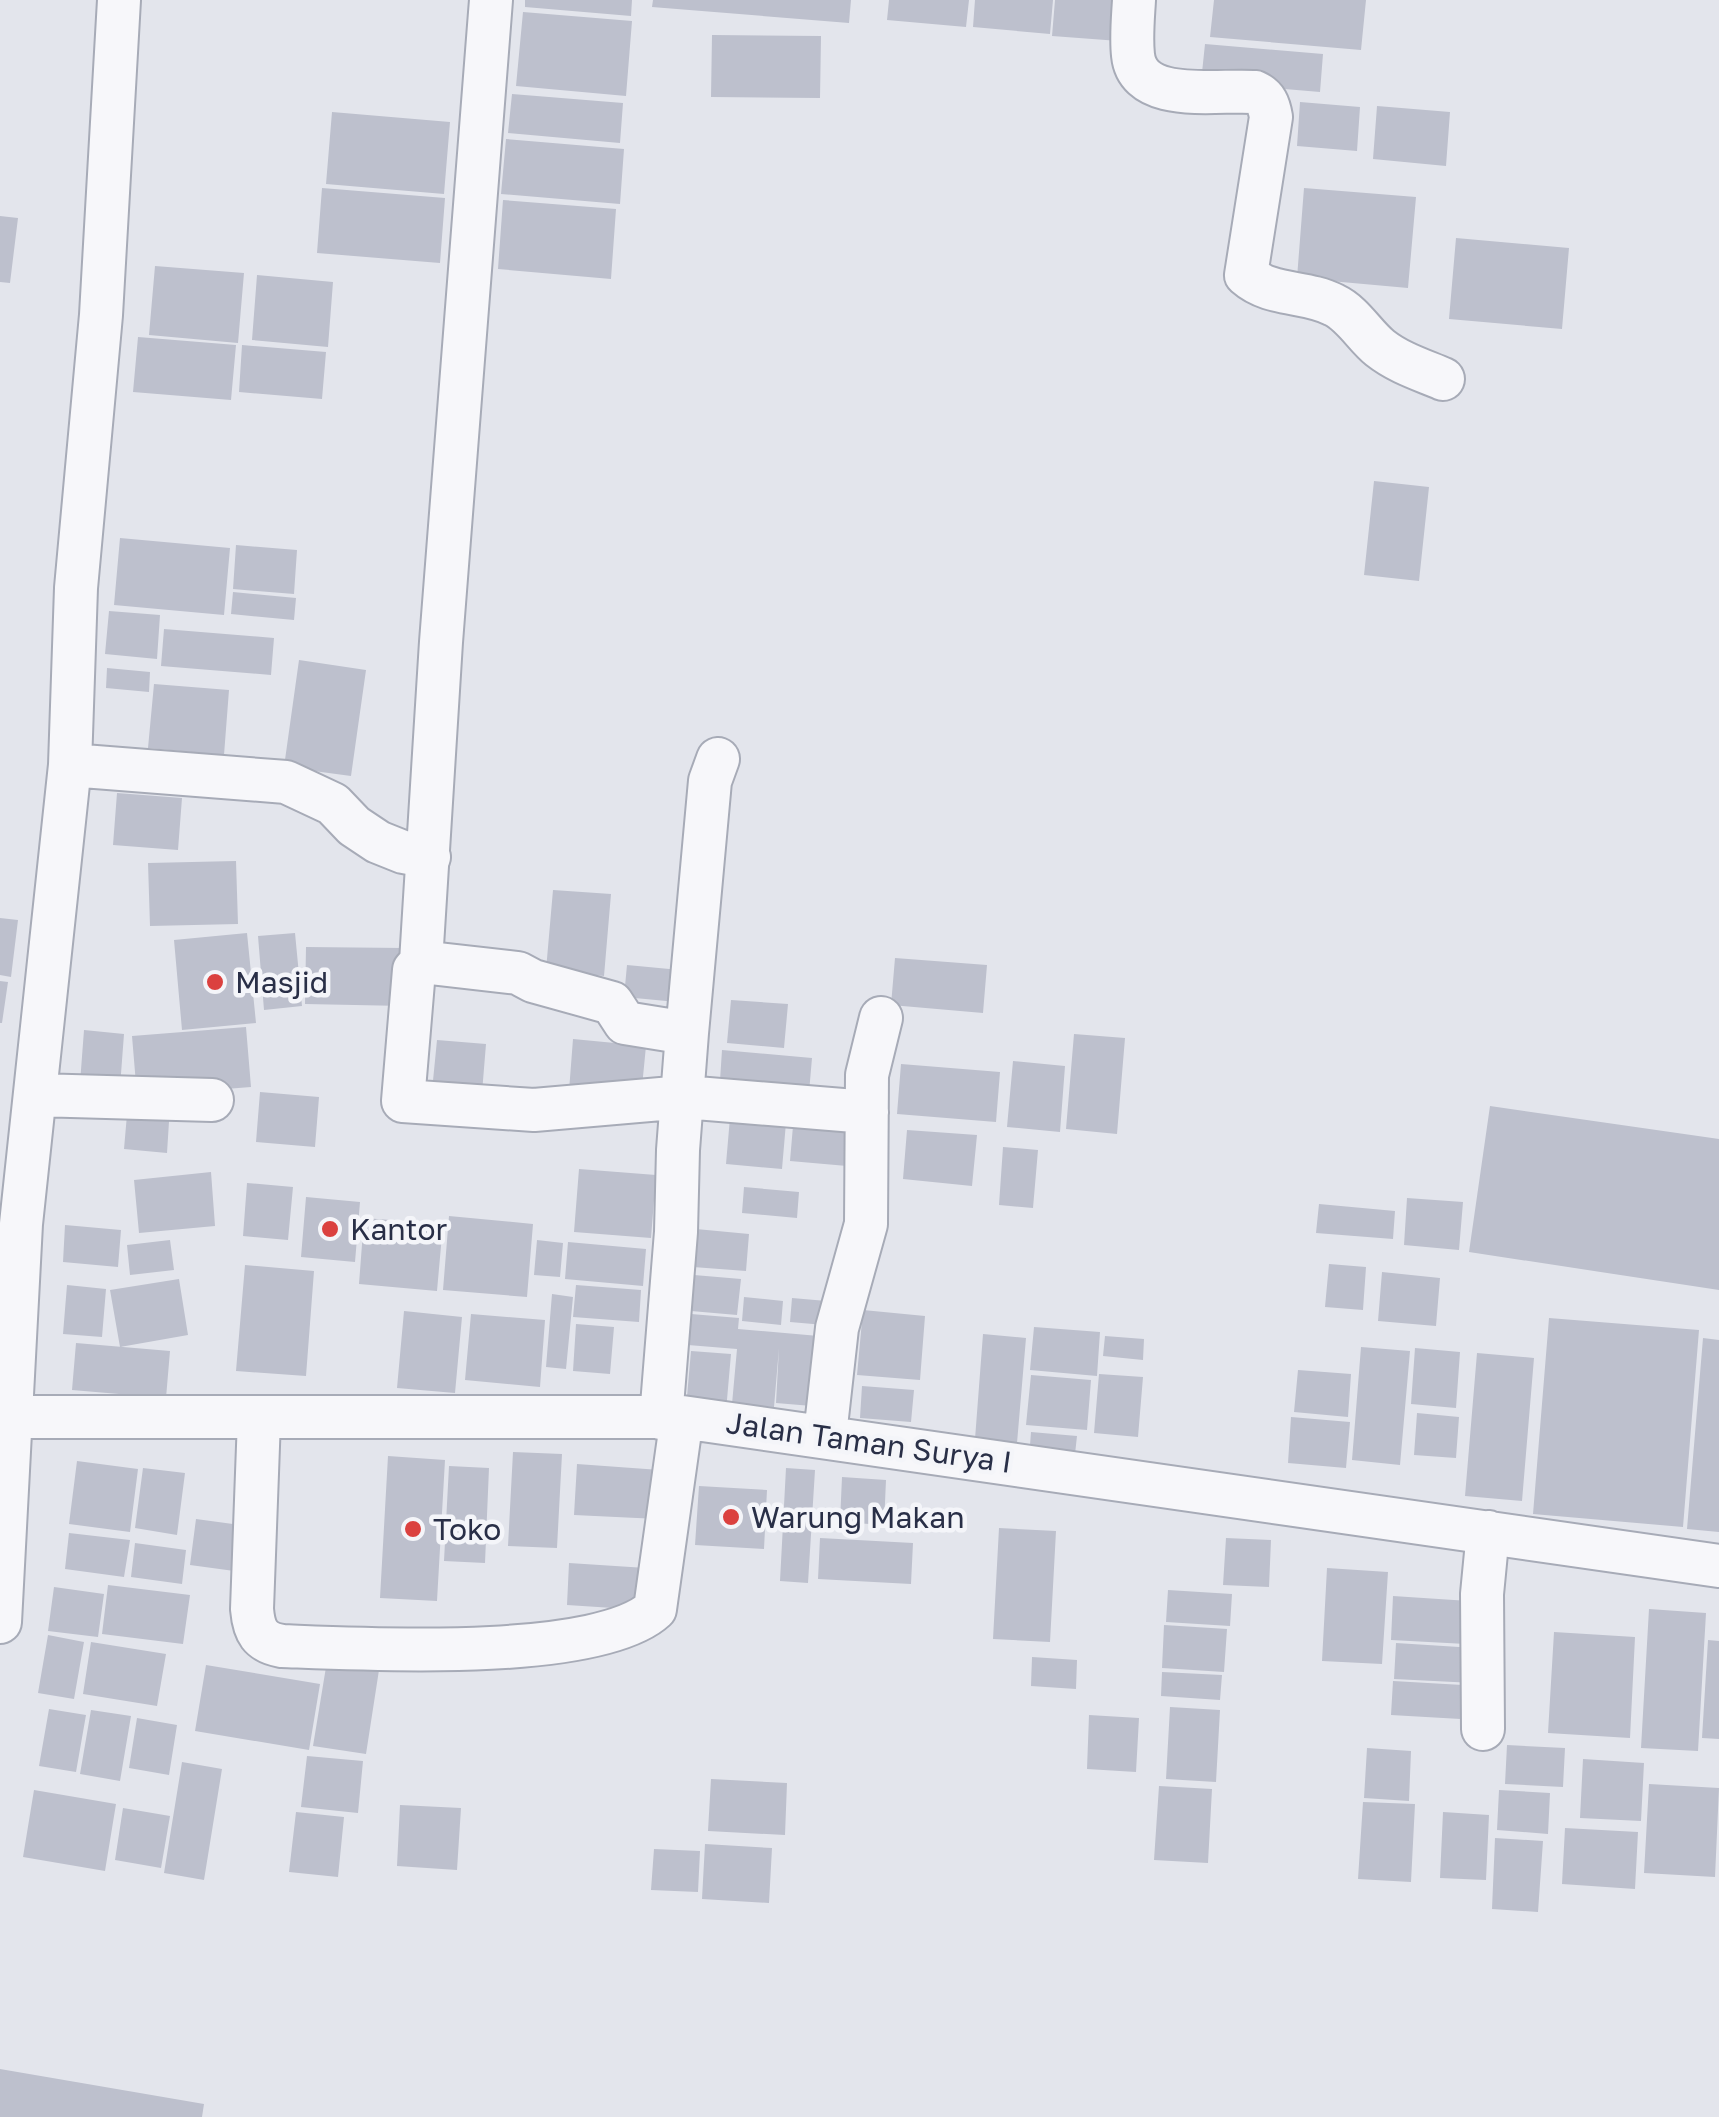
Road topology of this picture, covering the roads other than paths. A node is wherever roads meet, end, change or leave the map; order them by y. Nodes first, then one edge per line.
1 (118, 0) edge
2 (491, 0) edge
3 (1134, 0) edge
4 (1443, 380) dead end
5 (718, 759) dead end
6 (70, 765) junction
7 (429, 858) junction
8 (421, 962) junction
9 (882, 1018) dead end
10 (687, 1033) junction
11 (36, 1095) junction
12 (684, 1097) junction
13 (212, 1100) dead end
14 (866, 1112) junction
15 (10, 1224) edge
16 (12, 1417) junction
17 (672, 1417) junction
18 (258, 1419) junction
19 (825, 1435) junction
20 (1488, 1532) junction
21 (1719, 1566) edge
22 (0, 1622) edge
23 (1483, 1729) dead end

1 - 6 street
2 - 7 street
3 - 4 street
5 - 10 street
6 - 7 street
6 - 11 street
7 - 8 street
8 - 10 street
8 - 12 street
9 - 14 street
10 - 12 street
11 - 13 street
11 - 15 street
12 - 14 street
12 - 17 street
14 - 19 street
15 - 16 street
16 - 18 street, Jalan Taman Surya I
16 - 22 street
17 - 18 street, Jalan Taman Surya I
17 - 18 street
17 - 19 street, Jalan Taman Surya I
19 - 20 street, Jalan Taman Surya I
20 - 21 street, Jalan Taman Surya I
20 - 23 street

